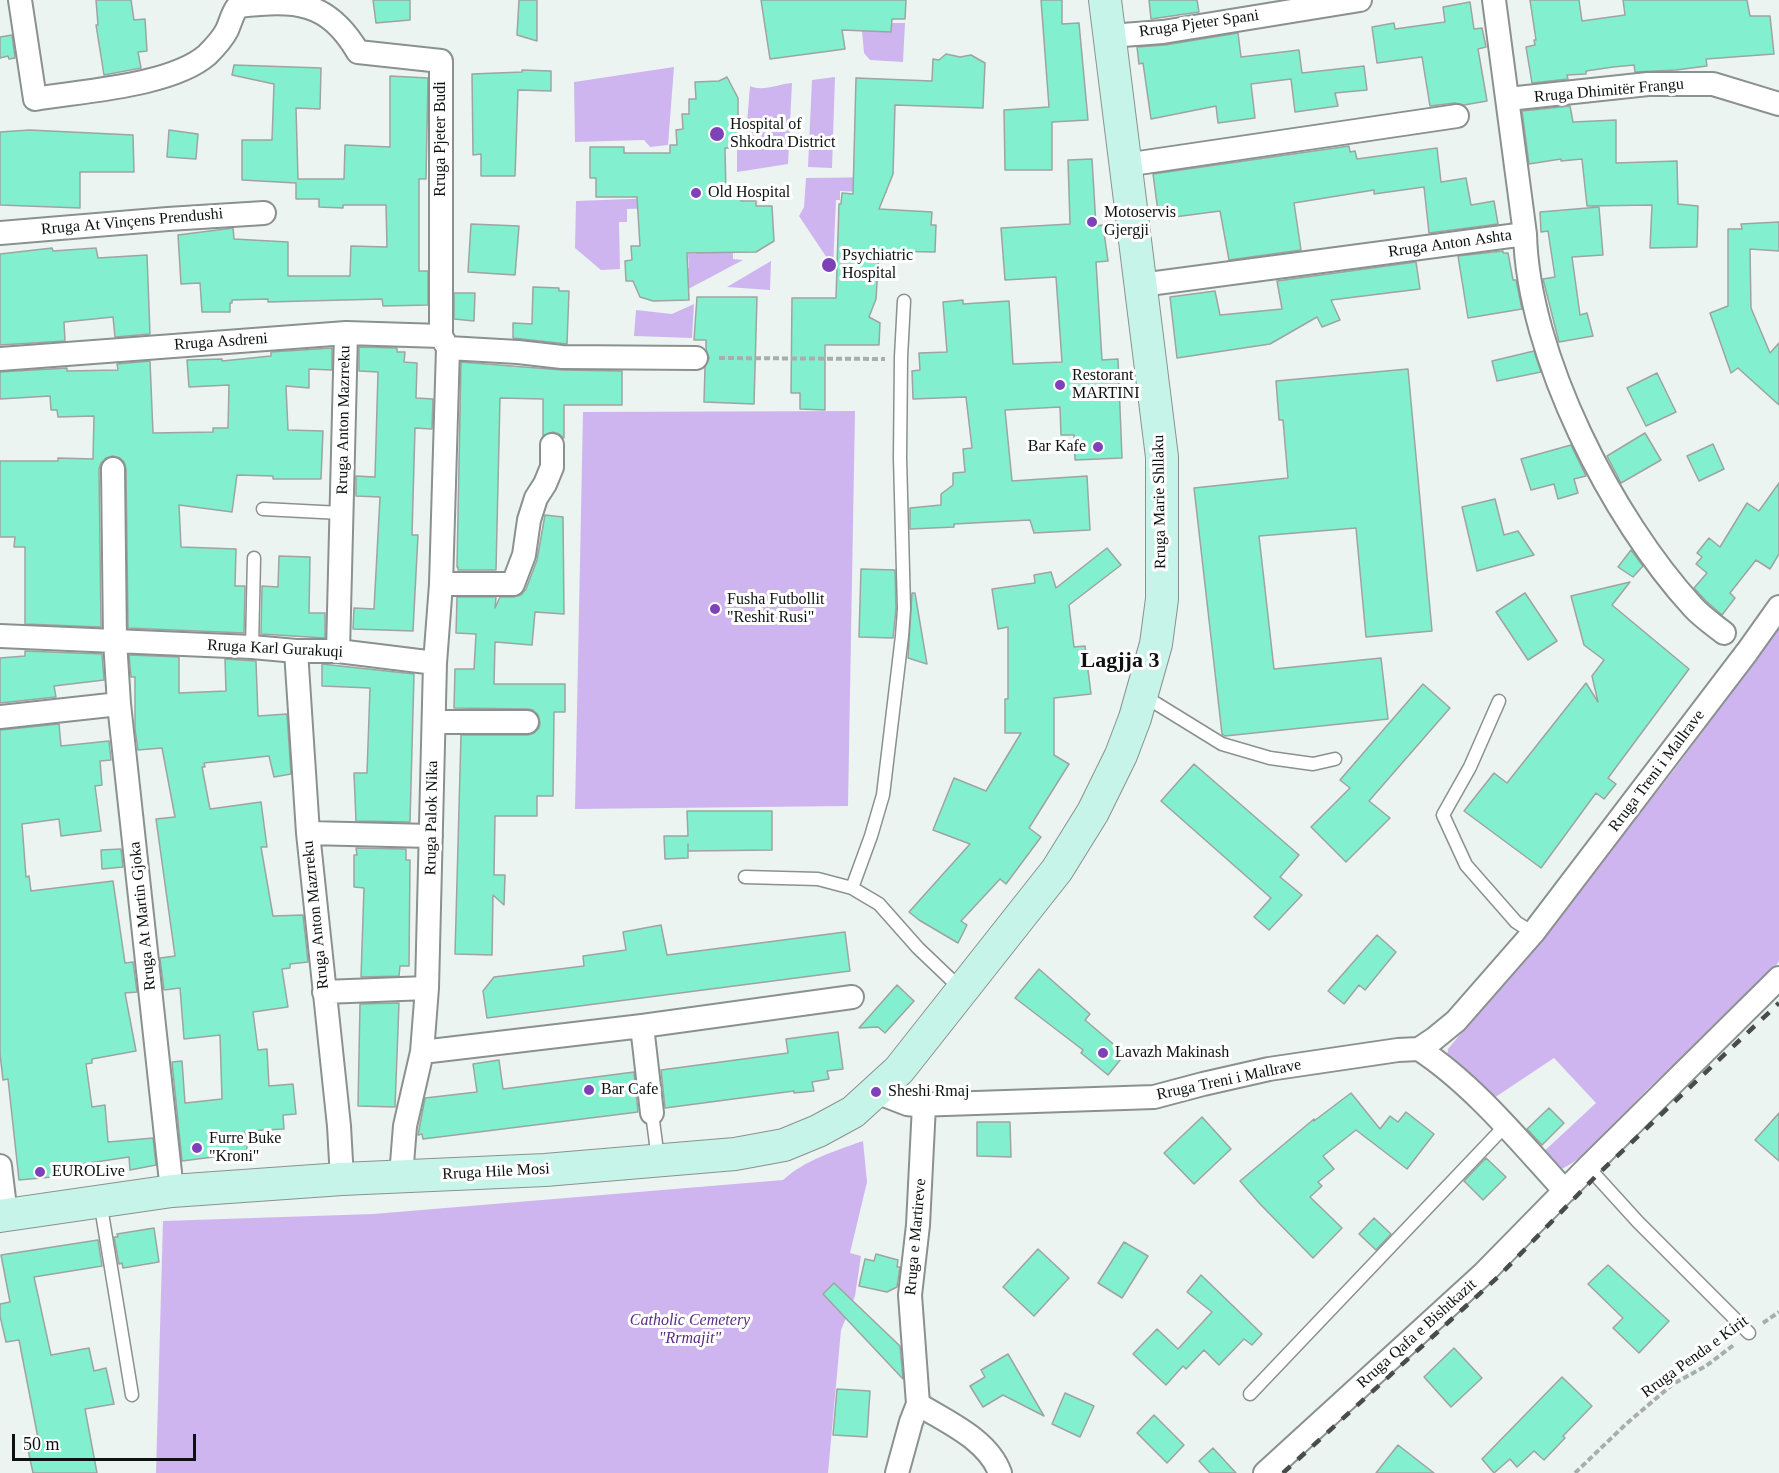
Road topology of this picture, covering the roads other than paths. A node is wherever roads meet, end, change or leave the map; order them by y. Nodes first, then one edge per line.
1 (20, 0) edge
2 (1105, 0) edge
3 (1360, 0) edge
4 (1494, 0) edge
5 (1109, 36) junction
6 (1508, 99) junction
7 (1779, 104) edge
8 (1457, 116) dead end
9 (1125, 165) junction
10 (264, 213) dead end
11 (0, 233) edge
12 (1525, 234) junction
13 (1141, 285) junction
14 (904, 301) dead end
15 (346, 333) junction
16 (445, 342) junction
17 (696, 358) road end
18 (0, 359) edge
19 (552, 445) dead end
20 (113, 469) dead end
21 (263, 509) dead end
22 (341, 513) junction
23 (254, 558) dead end
24 (441, 584) junction
25 (1779, 607) edge
26 (1724, 633) dead end
27 (0, 636) edge
28 (115, 641) junction
29 (252, 646) junction
30 (296, 651) junction
31 (338, 651) junction
32 (435, 663) junction
33 (1143, 695) junction
34 (1499, 701) dead end
35 (119, 704) junction
36 (0, 717) edge
37 (527, 722) dead end
38 (434, 723) junction
39 (1335, 759) dead end
40 (308, 833) junction
41 (431, 836) junction
42 (745, 877) dead end
43 (852, 888) junction
44 (1533, 933) junction
45 (1779, 978) edge
46 (427, 988) junction
47 (962, 989) junction
48 (324, 992) junction
49 (852, 997) dead end
50 (642, 1026) junction
51 (1419, 1049) junction
52 (422, 1052) junction
53 (876, 1092) junction
54 (924, 1105) junction
55 (652, 1113) joint
56 (1505, 1126) junction
57 (658, 1159) junction
58 (0, 1166) edge
59 (1588, 1167) junction
60 (401, 1176) junction
61 (342, 1179) junction
62 (172, 1191) junction
63 (1565, 1191) junction
64 (100, 1200) junction
65 (3, 1215) edge
66 (1749, 1333) road end
67 (1250, 1394) dead end
68 (132, 1395) dead end
69 (918, 1404) junction
70 (897, 1473) edge
71 (1000, 1473) edge
72 (1265, 1473) edge

1 - 16 street, Rruga Pjeter Budi
2 - 5 main road, Rruga Marie Shllaku
3 - 5 street, Rruga Pjeter Spani
4 - 6 street, Rruga Anton Ashta
5 - 9 main road, Rruga Marie Shllaku
6 - 7 street, Rruga Dhimitër Frangu
6 - 12 street, Rruga Anton Ashta
8 - 9 street
9 - 13 main road, Rruga Marie Shllaku
10 - 11 street, Rruga At Vinçens Prendushi
12 - 13 street, Rruga Anton Ashta
12 - 26 street
13 - 33 main road, Rruga Marie Shllaku
14 - 43 lane
15 - 16 street, Rruga Asdreni
15 - 18 street, Rruga Asdreni
15 - 22 street, Rruga Anton Mazrreku
16 - 17 street, Rruga Asdreni
16 - 24 street, Rruga Palok Nika
19 - 24 street
20 - 28 street
21 - 22 lane
22 - 31 street, Rruga Anton Mazrreku
23 - 29 lane
24 - 32 street, Rruga Palok Nika
25 - 44 street, Rruga Treni i Mallrave
27 - 28 street, Rruga Karl Gurakuqi
28 - 29 street, Rruga Karl Gurakuqi
28 - 35 street, Rruga At Martin Gjoka
29 - 30 street, Rruga Karl Gurakuqi
30 - 31 street, Rruga Karl Gurakuqi
30 - 40 street, Rruga Anton Mazrreku
31 - 32 street, Rruga Karl Gurakuqi
32 - 38 street, Rruga Palok Nika
33 - 39 lane
33 - 47 main road, Rruga Marie Shllaku
34 - 44 lane
35 - 36 street
35 - 62 street, Rruga At Martin Gjoka
37 - 38 street
38 - 41 street, Rruga Palok Nika
40 - 41 street
40 - 48 street, Rruga Anton Mazrreku
41 - 46 street, Rruga Palok Nika
42 - 43 lane
43 - 47 lane
44 - 51 street, Rruga Treni i Mallrave
45 - 59 street, Rruga Qafa e Bishtkazit
46 - 48 street
46 - 52 street, Rruga Palok Nika
47 - 53 main road, Rruga Marie Shllaku
48 - 61 street, Rruga Anton Mazrreku
49 - 50 street
50 - 52 street
50 - 55 street
51 - 54 street, Rruga Treni i Mallrave
51 - 56 street
52 - 60 street, Rruga Palok Nika
53 - 54 street, Rruga Treni i Mallrave
53 - 57 main road, Rruga Hile Mosi
54 - 69 street, Rruga e Martireve
55 - 57 lane
56 - 63 street
56 - 67 lane
57 - 60 main road, Rruga Hile Mosi
58 - 65 street
59 - 63 street, Rruga Qafa e Bishtkazit
59 - 66 lane
60 - 61 main road, Rruga Hile Mosi
61 - 62 main road, Rruga Hile Mosi
62 - 64 main road, Rruga Hile Mosi
63 - 72 street, Rruga Qafa e Bishtkazit
64 - 65 main road, Rruga Hile Mosi
64 - 68 lane
69 - 70 street, Rruga e Martireve
69 - 71 street

